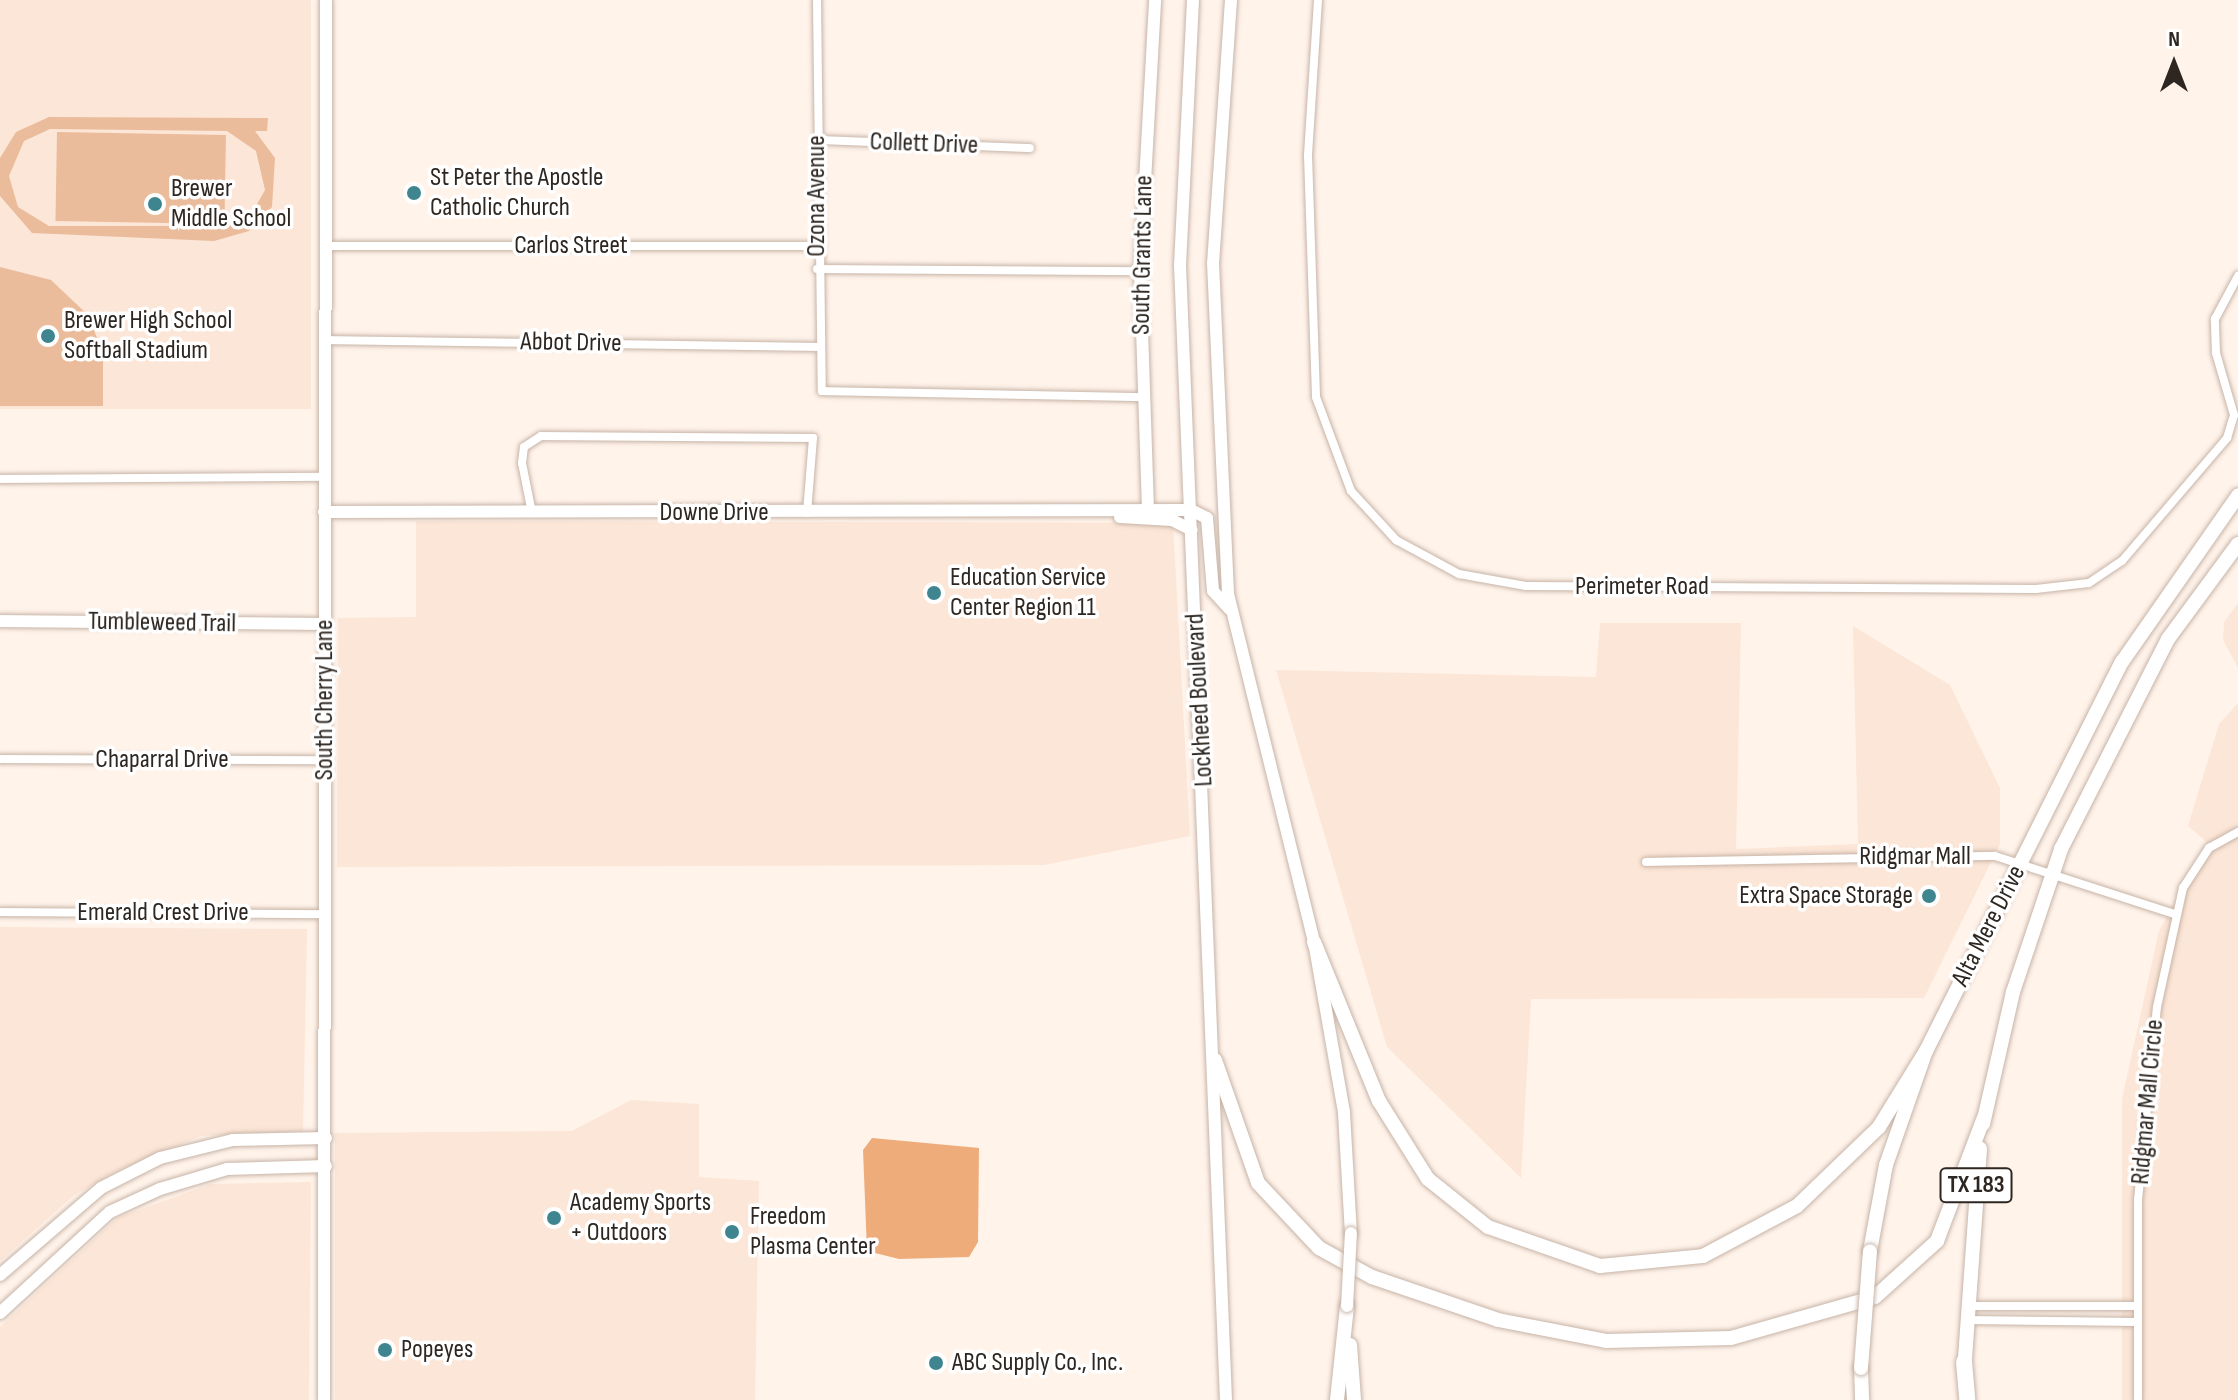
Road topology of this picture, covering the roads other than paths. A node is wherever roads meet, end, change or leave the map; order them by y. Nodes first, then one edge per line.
1 (326, 0) edge
2 (817, 0) edge
3 (1155, 0) edge
4 (1193, 0) edge
5 (1231, 0) edge
6 (1318, 0) edge
7 (817, 140) junction
8 (1030, 148) dead end
9 (325, 246) junction
10 (817, 246) junction
11 (817, 269) junction
12 (1140, 271) junction
13 (2238, 276) edge
14 (324, 340) junction
15 (817, 347) junction
16 (1143, 397) junction
17 (324, 477) junction
18 (0, 479) edge
19 (2238, 496) edge
20 (1148, 510) junction
21 (1191, 510) junction
22 (324, 512) junction
23 (532, 513) junction
24 (807, 513) junction
25 (1105, 514) junction
26 (1192, 530) junction
27 (2238, 544) edge
28 (1230, 609) junction
29 (0, 621) edge
30 (324, 624) junction
31 (0, 759) edge
32 (325, 760) junction
33 (2238, 832) edge
34 (1646, 862) dead end
35 (2019, 866) junction
36 (2050, 878) junction
37 (0, 912) edge
38 (325, 914) junction
39 (2175, 914) junction
40 (1314, 942) junction
41 (1926, 1051) junction
42 (1215, 1060) junction
43 (1984, 1117) junction
44 (326, 1138) junction
45 (326, 1166) junction
46 (0, 1275) edge
47 (1347, 1306) junction
48 (2137, 1306) junction
49 (0, 1313) edge
50 (1966, 1313) junction
51 (2137, 1322) junction
52 (1964, 1362) joint
53 (324, 1400) edge
54 (1226, 1400) edge
55 (1337, 1400) edge
56 (1354, 1400) edge
57 (1862, 1400) edge
58 (1966, 1400) edge
59 (2138, 1400) edge

1 - 9 street, South Cherry Lane
2 - 7 street, Ozona Avenue
3 - 12 street, South Grants Lane
4 - 21 street, Lockheed Boulevard
5 - 28 street, Lockheed Boulevard
6 - 13 street, Perimeter Road
7 - 8 street, Collett Drive
7 - 10 street, Ozona Avenue
9 - 10 street, Carlos Street
9 - 14 street, South Cherry Lane
10 - 11 street, Ozona Avenue
11 - 12 street
11 - 15 street, Ozona Avenue
12 - 16 street, South Grants Lane
14 - 15 street, Abbot Drive
14 - 17 street, South Cherry Lane
15 - 16 street, Ozona Avenue
16 - 20 street, South Grants Lane
17 - 18 street
17 - 22 street, South Cherry Lane
19 - 35 main road, Alta Mere Drive
20 - 21 street, Downe Drive
20 - 25 street, Downe Drive
21 - 26 street, Lockheed Boulevard
21 - 28 street
22 - 23 street, Downe Drive
22 - 30 street, South Cherry Lane
23 - 24 street, Downe Drive
23 - 24 street
24 - 25 street, Downe Drive
25 - 26 street, Downe Drive
26 - 42 street, Lockheed Boulevard
27 - 36 main road, Alta Mere Drive / TX 183
28 - 40 street, Lockheed Boulevard
29 - 30 street, Tumbleweed Trail
30 - 32 street, South Cherry Lane
31 - 32 street, Chaparral Drive
32 - 38 street, South Cherry Lane
33 - 39 street, Ridgmar Mall Circle
34 - 35 street, Ridgmar Mall
35 - 36 street, Ridgmar Mall
35 - 41 main road, Alta Mere Drive
36 - 39 street, Ridgmar Mall
36 - 43 main road, Alta Mere Drive / TX 183
37 - 38 street, Emerald Crest Drive
38 - 44 street, South Cherry Lane
39 - 48 street, Ridgmar Mall Circle
40 - 41 main road
40 - 47 street, Lockheed Boulevard, bridge
41 - 57 main road, Alta Mere Drive, bridge
42 - 43 main road
42 - 54 street, Lockheed Boulevard
43 - 50 main road, Alta Mere Drive / TX 183
44 - 45 street, South Cherry Lane
44 - 46 street
45 - 49 street
45 - 53 street, South Cherry Lane
47 - 55 main road
47 - 56 main road
48 - 50 street
48 - 51 street, Ridgmar Mall Circle
50 - 51 street
50 - 52 main road, Alta Mere Drive / TX 183
51 - 59 street, Ridgmar Mall Circle
52 - 58 highway

